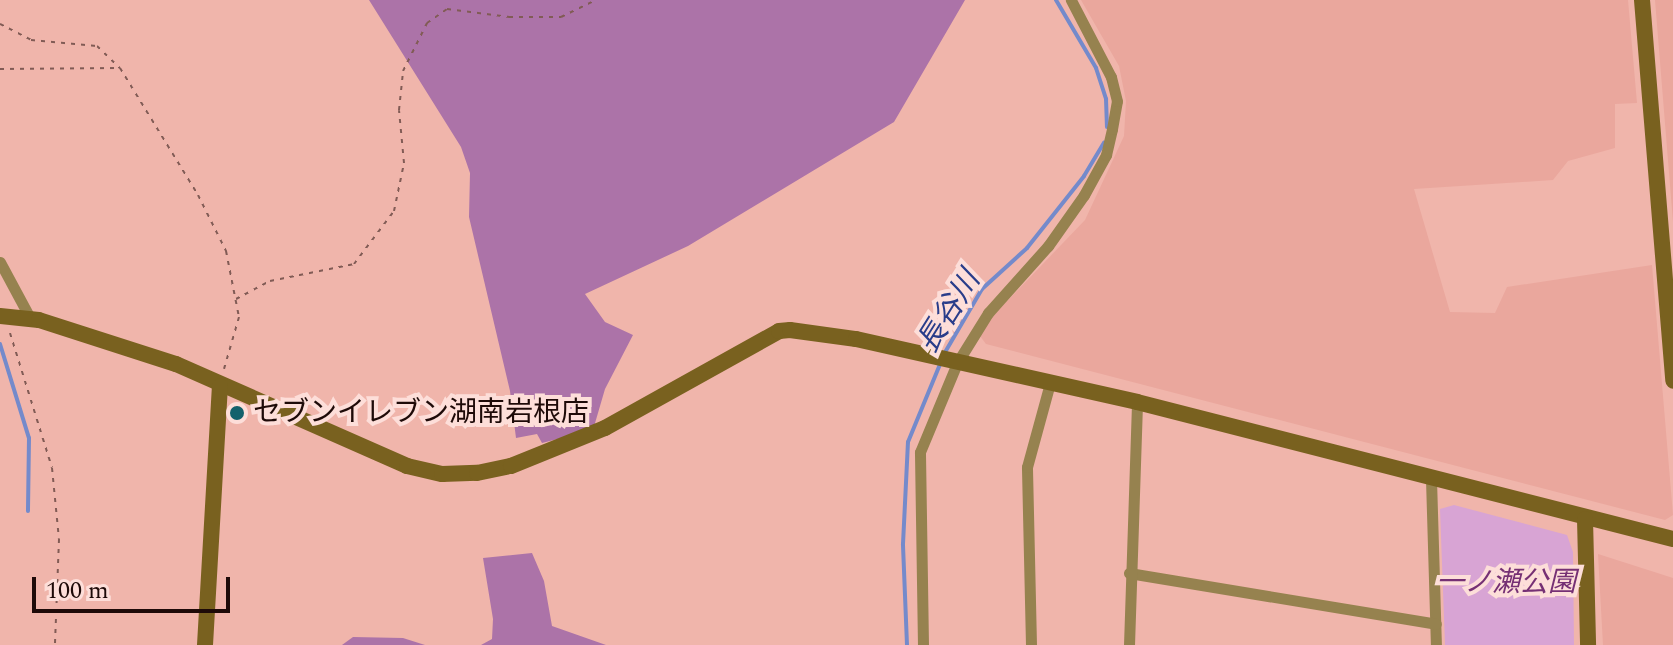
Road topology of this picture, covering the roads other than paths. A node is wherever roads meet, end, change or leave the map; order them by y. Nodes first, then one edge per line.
1 (1071, 0) edge
2 (1642, 0) edge
3 (0, 262) edge
4 (2, 316) edge
5 (30, 318) junction
6 (957, 363) junction
7 (1673, 381) edge
8 (1050, 383) junction
9 (220, 386) junction
10 (1137, 402) junction
11 (1431, 479) junction
12 (1585, 519) junction
13 (1673, 539) edge
14 (1129, 573) junction
15 (1436, 624) junction
16 (205, 645) edge
17 (923, 645) edge
18 (1031, 645) edge
19 (1129, 645) edge
20 (1436, 645) edge
21 (1588, 645) edge

1 - 6 street
2 - 7 street
3 - 5 street
4 - 5 street
5 - 9 street
6 - 8 street
6 - 9 street
6 - 17 street
8 - 10 street
8 - 18 street
9 - 16 street
10 - 11 street
10 - 14 street
11 - 12 street
11 - 15 street
12 - 13 street
12 - 21 street
14 - 15 street
14 - 19 street
15 - 20 street

